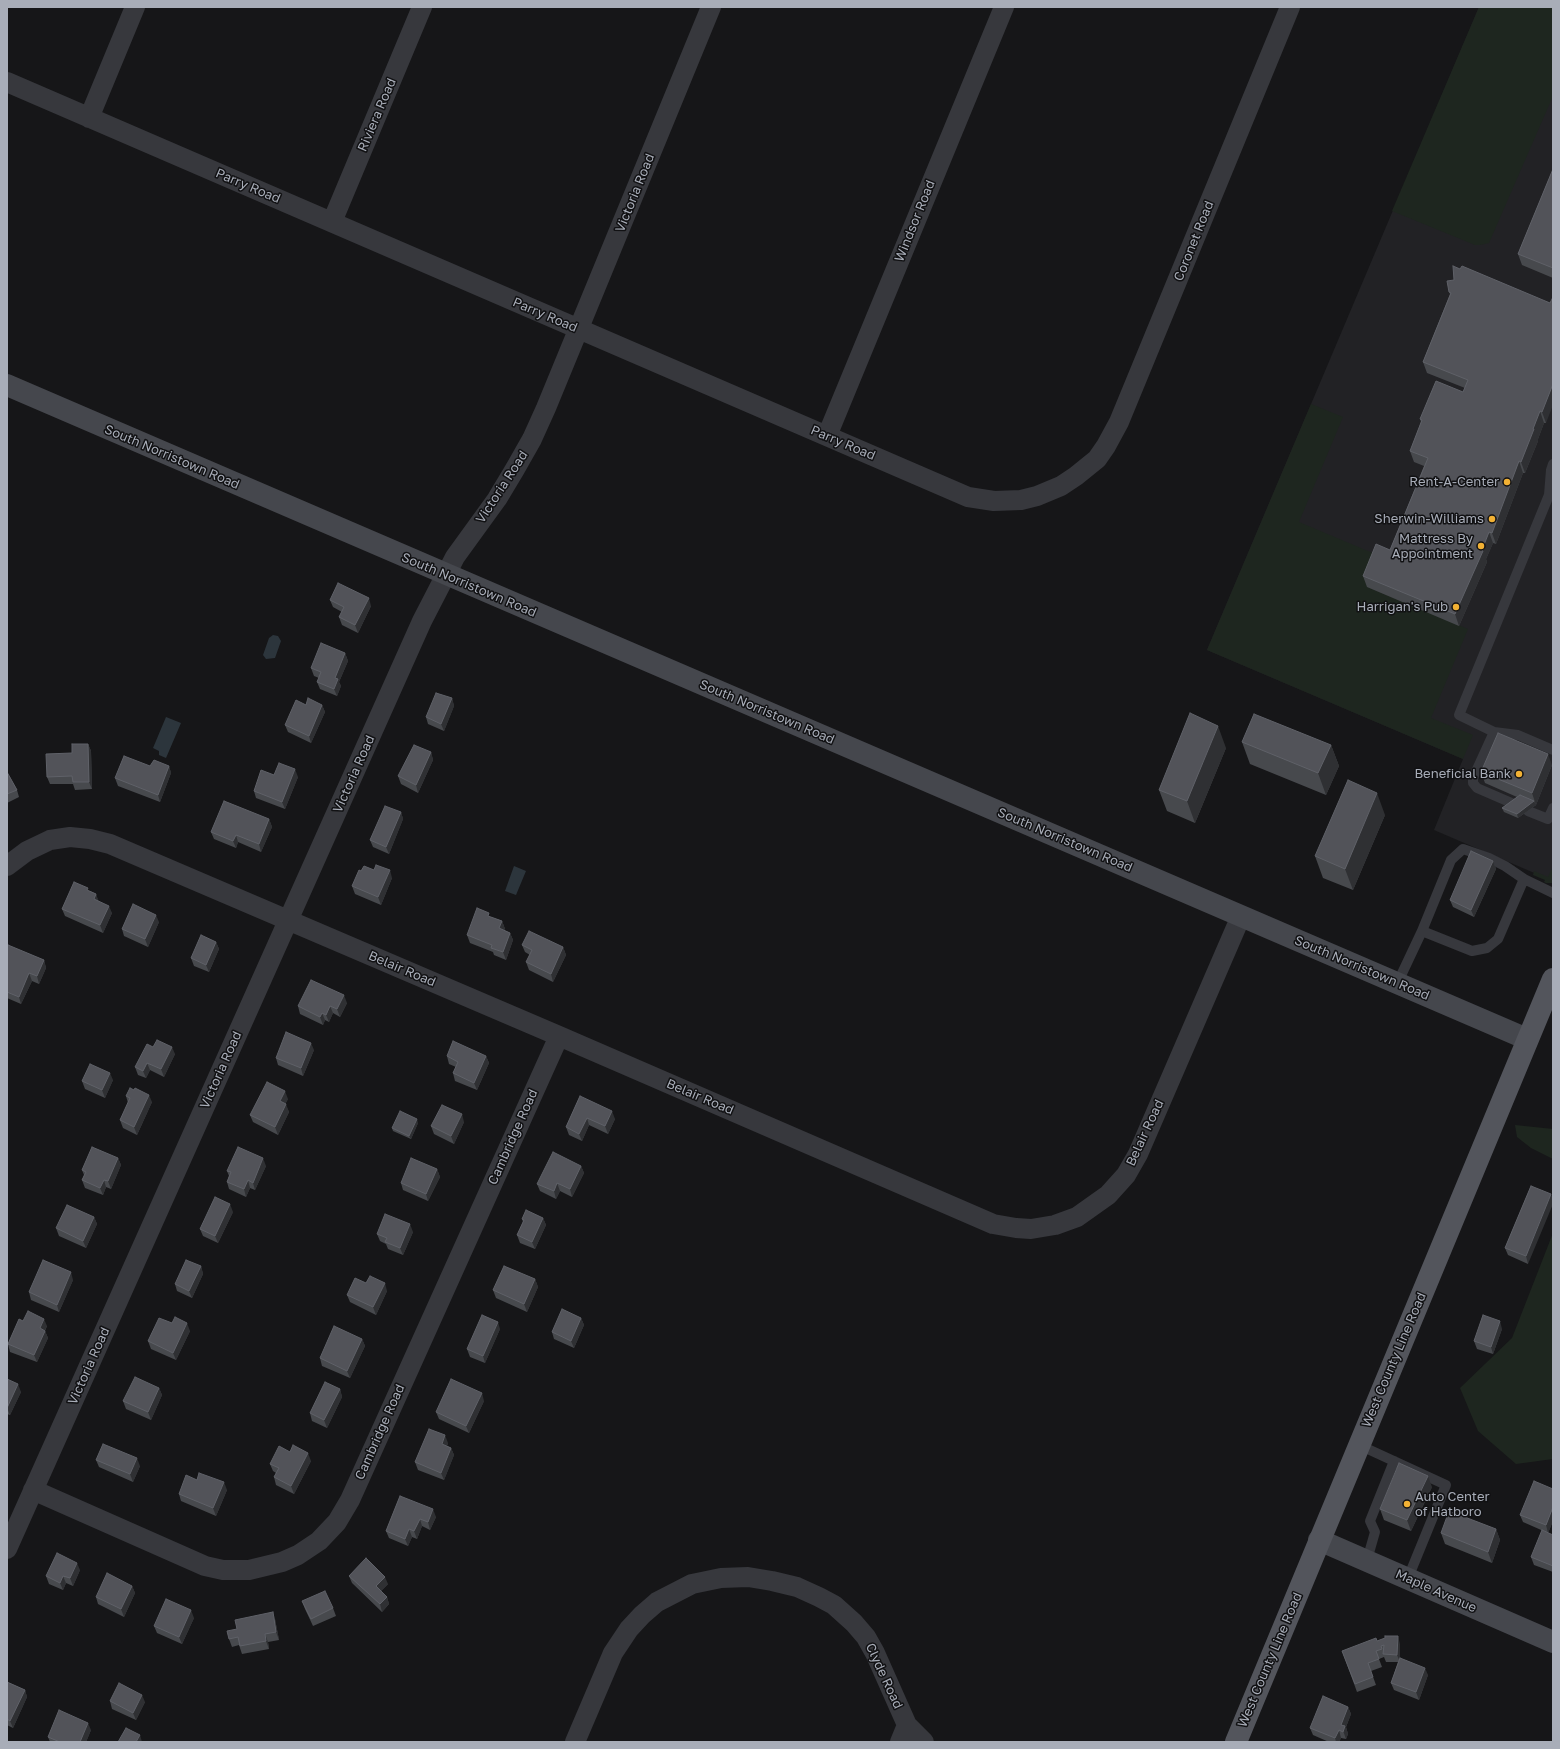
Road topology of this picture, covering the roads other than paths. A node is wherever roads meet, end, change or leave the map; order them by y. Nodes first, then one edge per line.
1 (135, 7) edge
2 (422, 7) edge
3 (711, 7) edge
4 (1004, 7) edge
5 (1290, 7) edge
6 (7, 82) edge
7 (89, 118) junction
8 (332, 222) junction
9 (579, 329) junction
10 (7, 385) edge
11 (827, 436) junction
12 (1553, 464) edge
13 (1085, 468) joint
14 (445, 574) junction
15 (1494, 732) junction
16 (1553, 750) edge
17 (1514, 804) edge
18 (1553, 808) edge
19 (1528, 810) edge
20 (7, 866) edge
21 (1524, 879) junction
22 (1553, 894) edge
23 (1241, 916) junction
24 (288, 921) junction
25 (1422, 931) junction
26 (1553, 979) edge
27 (1397, 984) junction
28 (559, 1036) junction
29 (1527, 1039) junction
30 (1359, 1445) junction
31 (1394, 1461) junction
32 (33, 1490) junction
33 (1320, 1540) junction
34 (7, 1549) edge
35 (1367, 1560) junction
36 (1408, 1578) junction
37 (1553, 1642) edge
38 (903, 1734) edge
39 (575, 1742) edge
40 (924, 1742) edge
41 (1236, 1742) edge

1 - 7 street
2 - 8 street, Riviera Road
3 - 9 street, Victoria Road
4 - 11 street, Windsor Road
5 - 13 street, Coronet Road
6 - 7 street, Parry Road
7 - 8 street, Parry Road
8 - 9 street, Parry Road
9 - 11 street, Parry Road
9 - 14 street, Victoria Road
10 - 14 street, South Norristown Road
11 - 13 street, Parry Road
12 - 15 lane
14 - 23 street, South Norristown Road
14 - 24 street, Victoria Road
15 - 16 lane
15 - 17 lane
18 - 19 lane
20 - 24 street, Belair Road
21 - 22 lane
21 - 25 lane
21 - 25 lane
23 - 27 street, South Norristown Road
23 - 28 street, Belair Road
24 - 28 street, Belair Road
24 - 32 street, Victoria Road
25 - 27 lane
26 - 29 main road, West County Line Road
27 - 29 street, South Norristown Road
28 - 32 street, Cambridge Road
29 - 30 main road, West County Line Road
30 - 31 lane
30 - 33 main road, West County Line Road
31 - 35 lane
31 - 36 lane
32 - 34 street, Victoria Road
33 - 35 street, Maple Avenue
33 - 41 main road, West County Line Road
35 - 36 street, Maple Avenue
36 - 37 street, Maple Avenue
38 - 39 street, Clyde Road
38 - 40 street

